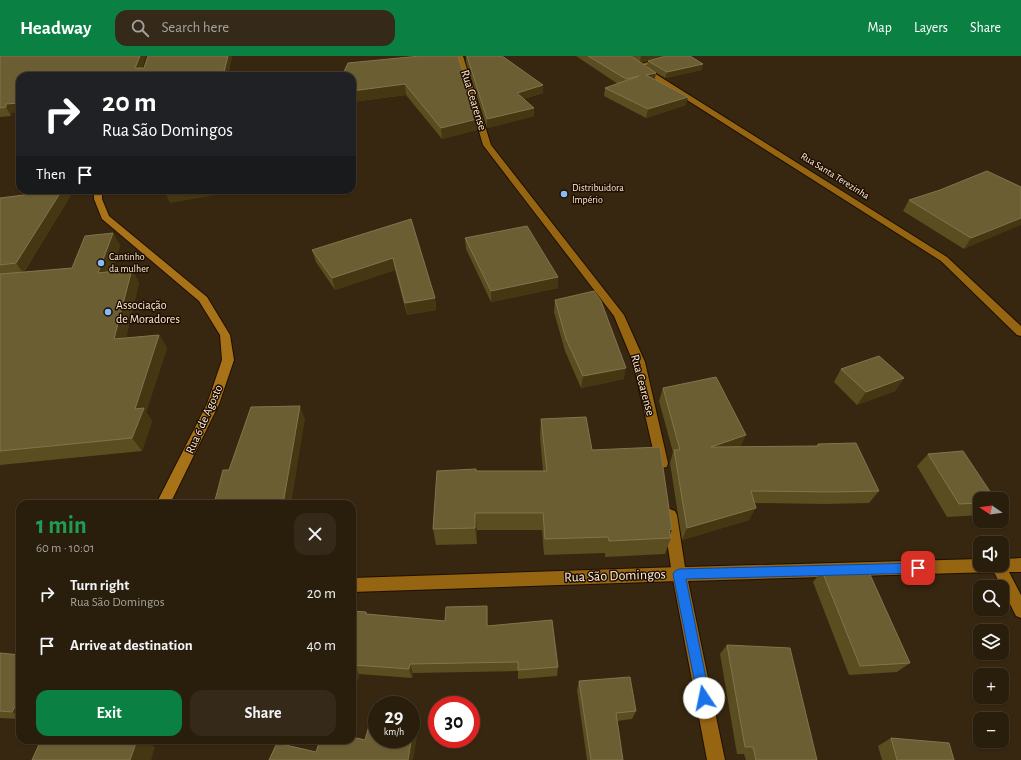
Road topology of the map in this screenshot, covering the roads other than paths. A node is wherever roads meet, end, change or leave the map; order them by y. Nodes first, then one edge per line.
1 (460, 56) edge
2 (623, 56) edge
3 (678, 56) edge
4 (637, 66) junction
5 (98, 194) edge
6 (1021, 332) edge
7 (663, 472) edge
8 (165, 500) edge
9 (668, 504) edge
10 (1021, 565) edge
11 (1009, 566) edge
12 (973, 567) edge
13 (1001, 572) edge
14 (679, 574) junction
15 (356, 585) edge
16 (1021, 611) edge
17 (716, 760) edge

1 - 7 street, Rua Cearense
2 - 4 street, Rua Santa Terezinha
3 - 4 street
4 - 6 street, Rua Santa Terezinha
5 - 8 street, Rua 6 de Agosto
9 - 14 street
10 - 11 street, Rua São Domingos
12 - 14 street, Rua São Domingos
13 - 16 street
14 - 15 street, Rua São Domingos
14 - 17 street

